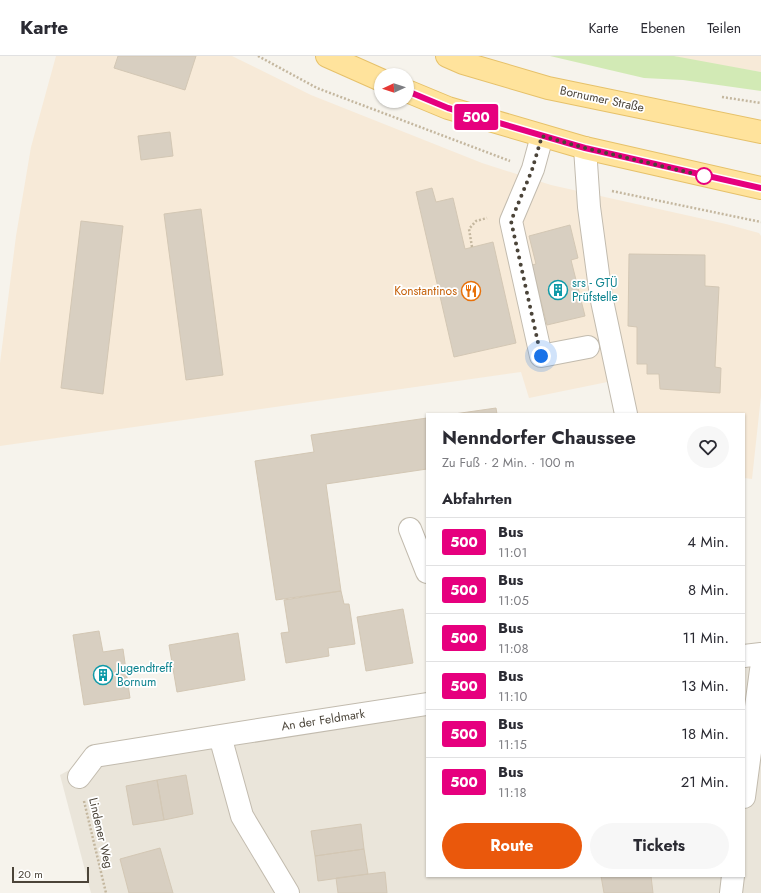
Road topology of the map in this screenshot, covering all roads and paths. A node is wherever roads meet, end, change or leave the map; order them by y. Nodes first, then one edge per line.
1 (327, 56) edge
2 (447, 56) edge
3 (374, 77) edge
4 (414, 94) edge
5 (761, 132) edge
6 (542, 136) junction
7 (585, 148) junction
8 (761, 188) edge
9 (511, 221) junction
10 (472, 247) dead end
11 (588, 348) dead end
12 (626, 413) edge
13 (410, 529) dead end
14 (426, 569) edge
15 (761, 654) edge
16 (745, 656) edge
17 (761, 670) edge
18 (426, 704) edge
19 (220, 736) junction
20 (79, 777) joint
21 (745, 790) edge
22 (733, 877) edge
23 (106, 893) edge
24 (288, 893) edge
25 (731, 893) edge

1 - 3 main road
2 - 5 main road, Bornumer Straße
4 - 6 main road
6 - 7 main road
6 - 9 street
7 - 8 main road
7 - 12 street
9 - 10 path
9 - 11 street
13 - 14 street
15 - 16 street
17 - 21 street
18 - 19 street, An der Feldmark
19 - 20 street, An der Feldmark
19 - 24 street
20 - 23 path, Lindener Weg
22 - 25 street

